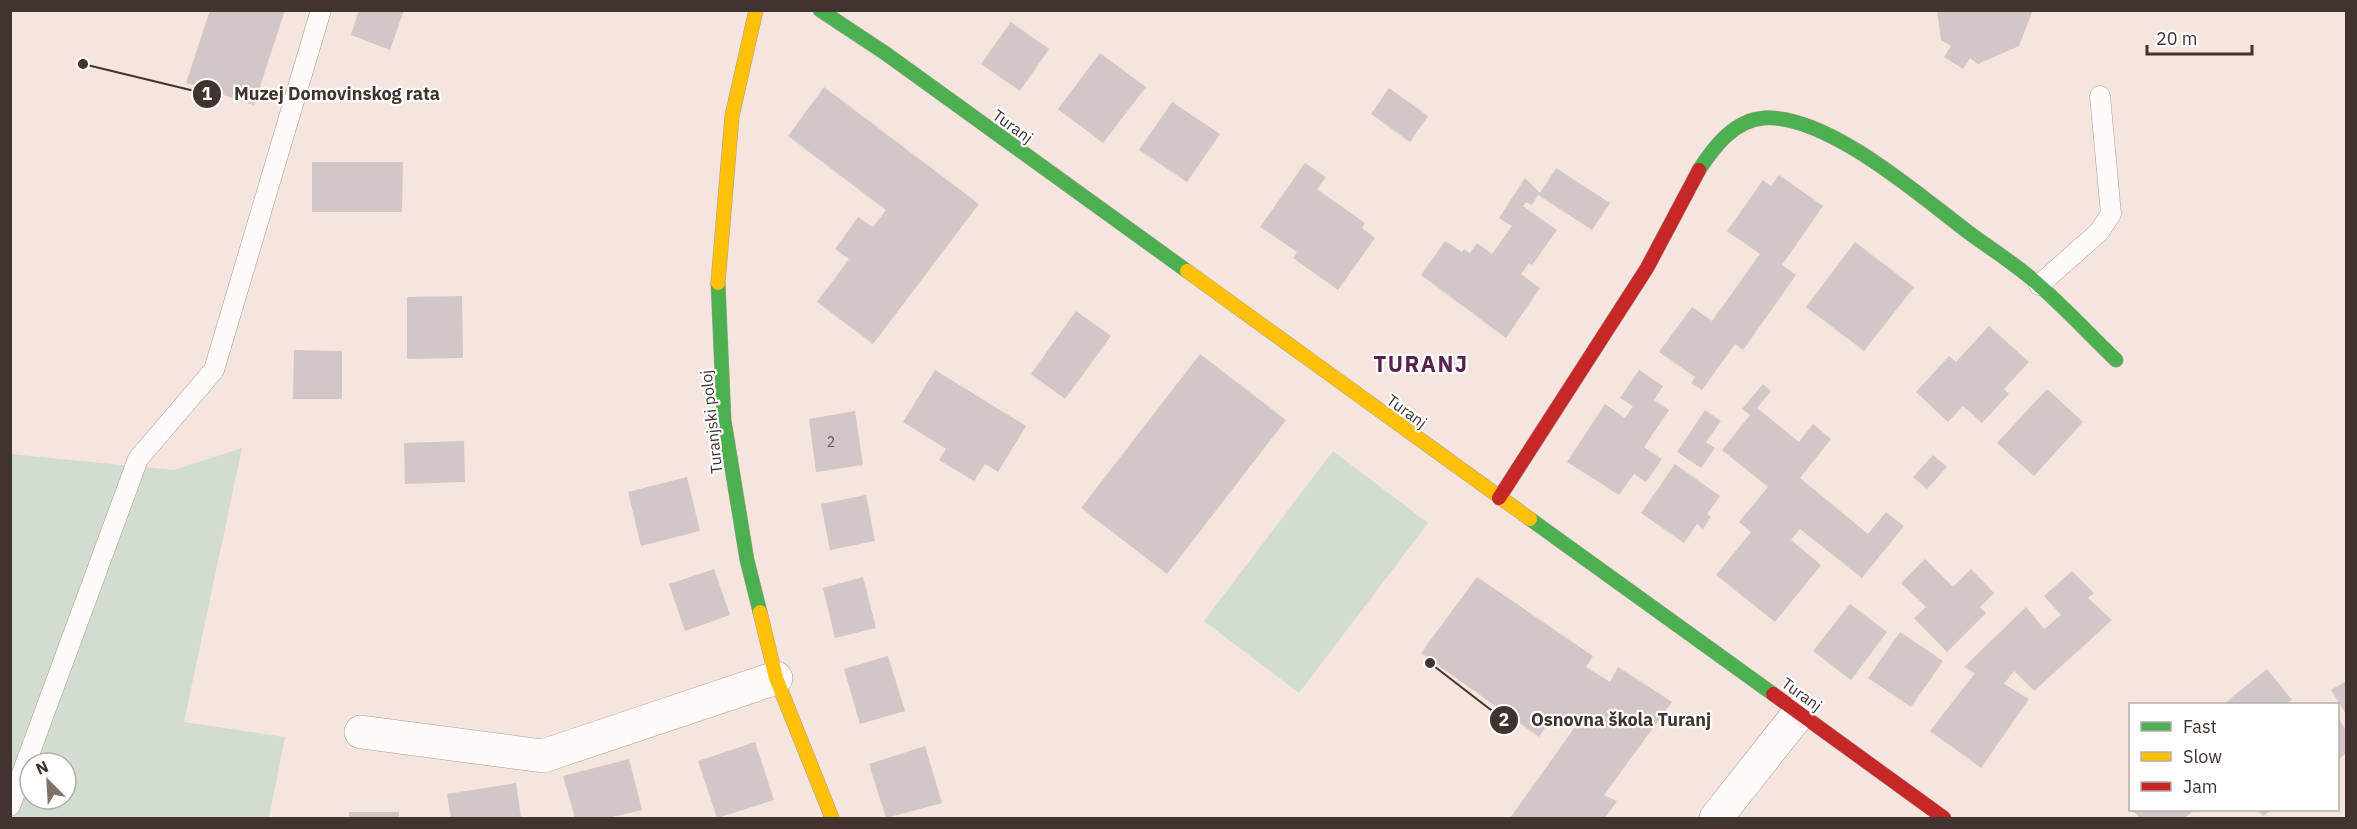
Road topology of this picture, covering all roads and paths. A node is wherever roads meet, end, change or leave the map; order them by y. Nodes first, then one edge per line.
1 (321, 10) edge
2 (756, 10) edge
3 (820, 10) edge
4 (2100, 96) dead end
5 (2039, 285) junction
6 (2116, 360) dead end
7 (1499, 498) junction
8 (776, 678) junction
9 (1799, 713) junction
10 (361, 732) dead end
11 (10, 806) edge
12 (832, 819) edge
13 (1716, 819) edge
14 (1944, 819) edge

1 - 11 lane
2 - 8 street, Turanjski poloj
3 - 7 street, Turanj
4 - 5 lane
5 - 6 street
5 - 7 street
7 - 9 street, Turanj
8 - 10 street
8 - 12 street, Turanjski poloj
9 - 13 street
9 - 14 street, Turanj

